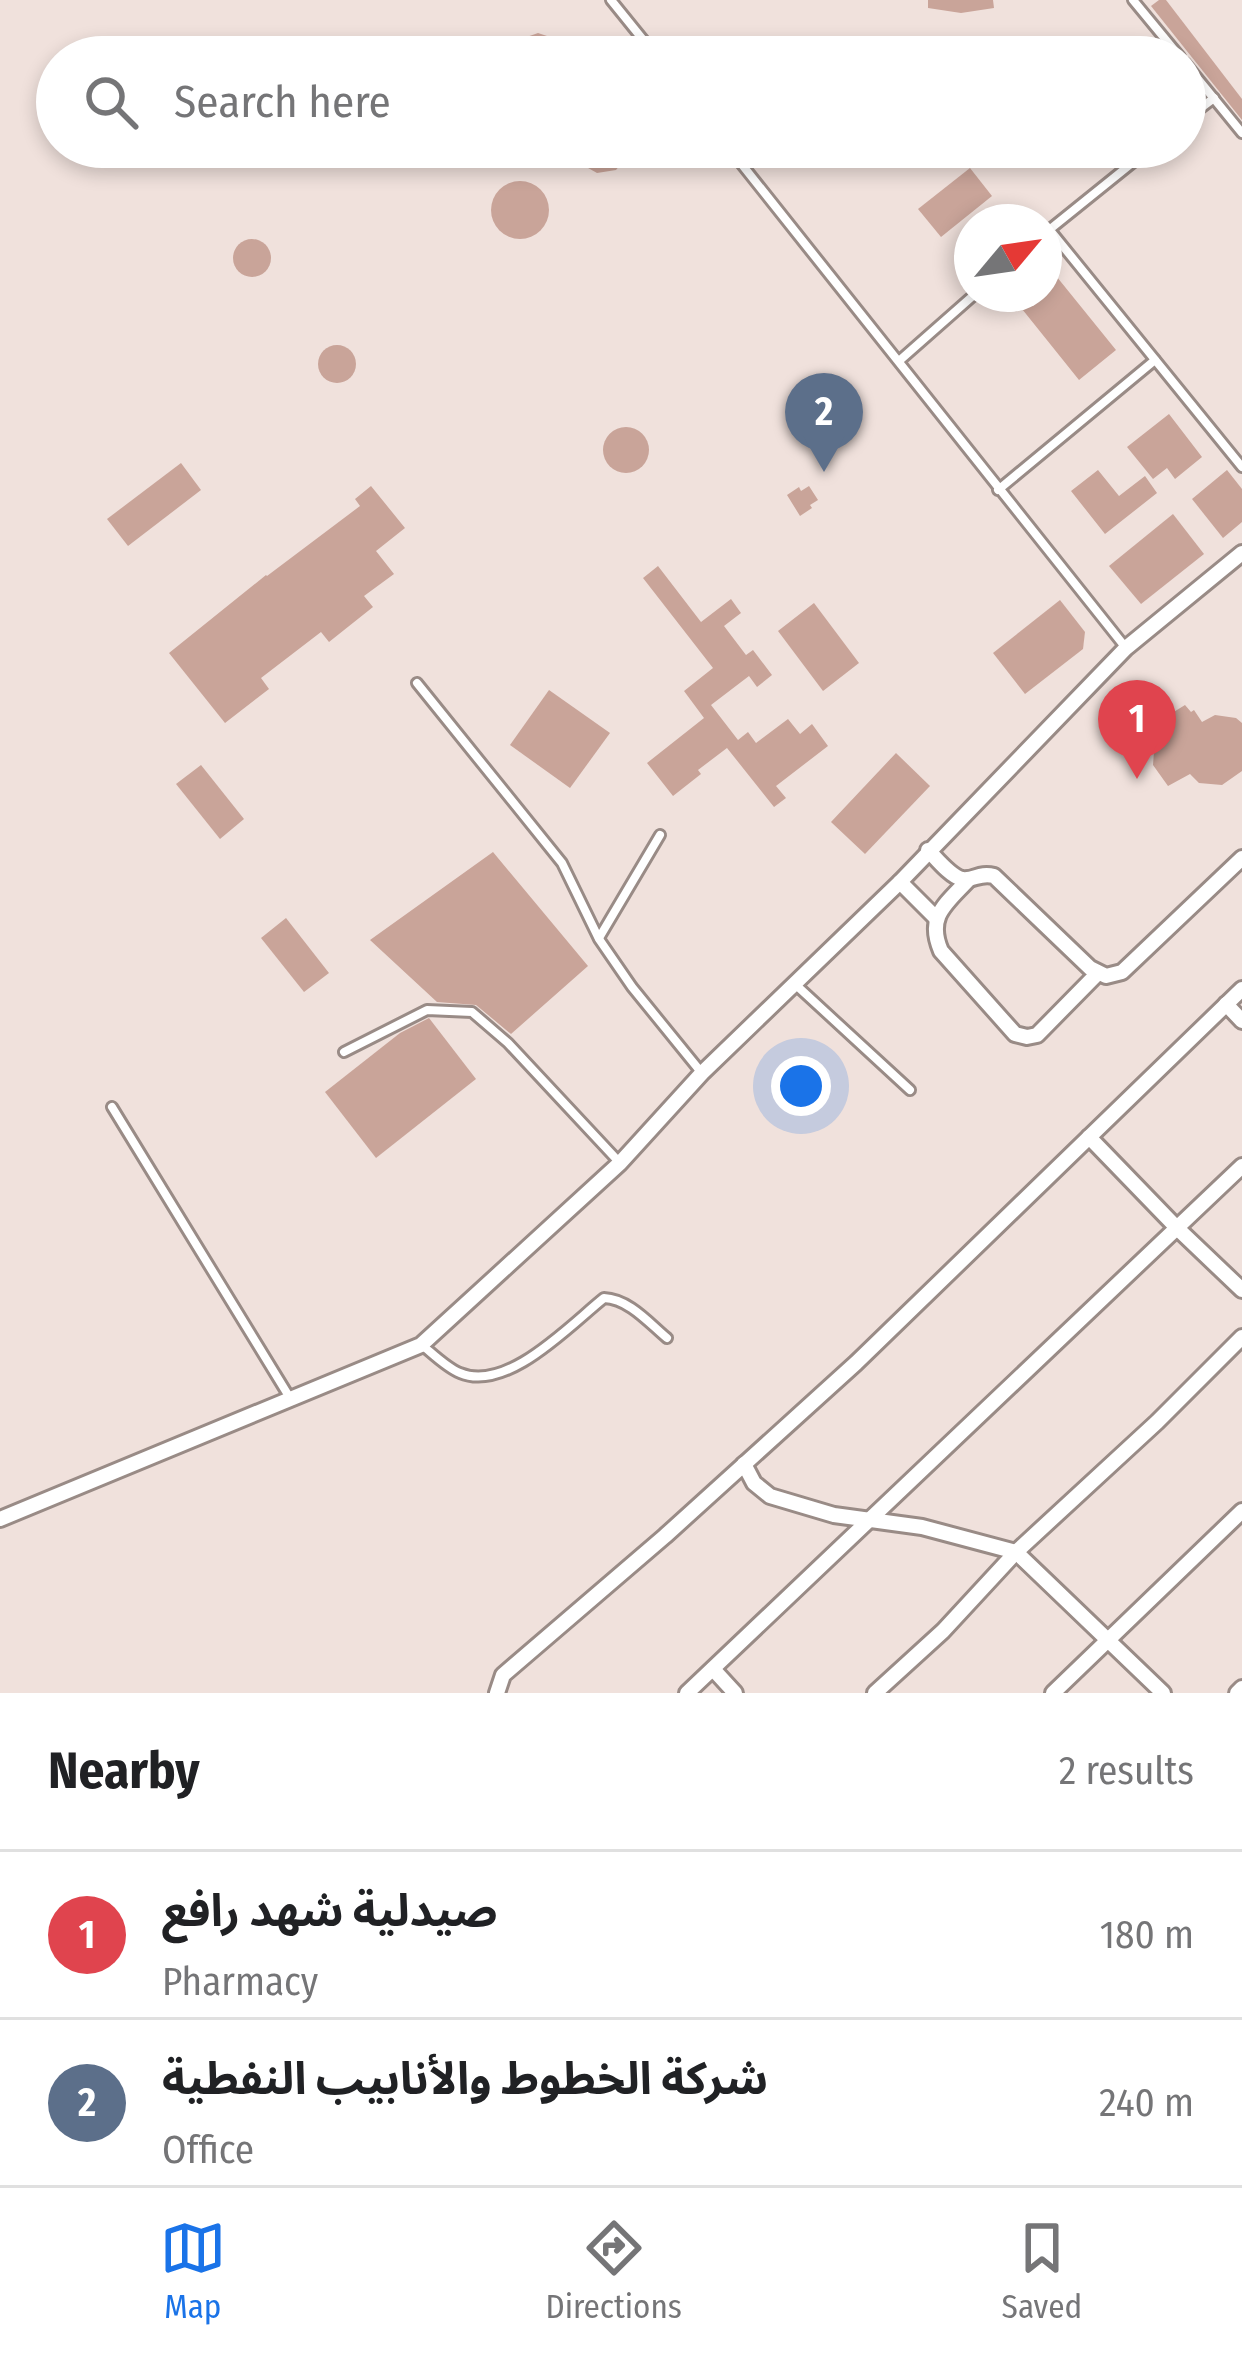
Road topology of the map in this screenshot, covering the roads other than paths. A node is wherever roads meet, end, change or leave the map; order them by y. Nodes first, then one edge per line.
1 (611, 0) edge
2 (1133, 0) edge
3 (640, 36) edge
4 (1162, 36) edge
5 (1206, 88) edge
6 (1214, 98) junction
7 (1206, 104) edge
8 (1242, 133) edge
9 (745, 168) edge
10 (1126, 168) edge
11 (1062, 219) edge
12 (1062, 249) edge
13 (955, 312) edge
14 (1155, 360) junction
15 (899, 361) junction
16 (1242, 467) edge
17 (998, 490) junction
18 (1242, 554) edge
19 (1126, 648) junction
20 (417, 683) dead end
21 (660, 835) dead end
22 (928, 850) junction
23 (1242, 858) edge
24 (969, 879) junction
25 (900, 881) junction
26 (935, 917) junction
27 (598, 939) junction
28 (1097, 974) junction
29 (796, 985) junction
30 (1242, 988) edge
31 (1226, 1004) junction
32 (1242, 1021) edge
33 (344, 1052) dead end
34 (702, 1073) junction
35 (910, 1090) dead end
36 (112, 1107) dead end
37 (1089, 1137) junction
38 (620, 1163) junction
39 (1242, 1166) edge
40 (1177, 1228) junction
41 (1242, 1290) edge
42 (1242, 1337) edge
43 (667, 1338) dead end
44 (421, 1345) junction
45 (291, 1399) junction
46 (744, 1464) junction
47 (1242, 1511) edge
48 (0, 1519) edge
49 (871, 1520) junction
50 (1016, 1552) junction
51 (1109, 1641) junction
52 (713, 1669) junction
53 (497, 1693) edge
54 (687, 1693) edge
55 (735, 1693) edge
56 (875, 1693) edge
57 (1053, 1693) edge
58 (1162, 1693) edge

1 - 3 lane
2 - 4 lane
5 - 6 lane
6 - 7 lane
6 - 8 lane
9 - 15 lane
10 - 11 lane
12 - 14 lane
13 - 15 lane
14 - 16 lane
14 - 17 lane
15 - 17 lane
17 - 19 lane
18 - 19 street
19 - 22 street
20 - 27 lane
21 - 27 lane
22 - 24 street
22 - 25 street
23 - 28 street
24 - 26 street
24 - 28 street
25 - 26 street
25 - 29 street
26 - 28 street
27 - 34 lane
29 - 34 street
29 - 35 lane
30 - 31 street
31 - 32 street
31 - 37 street
33 - 38 lane
34 - 38 street
36 - 45 lane
37 - 40 street
37 - 46 street
38 - 44 street
39 - 40 street
40 - 41 street
40 - 49 street
42 - 50 street
43 - 44 lane
44 - 45 street
45 - 48 street
46 - 49 street
46 - 53 street
47 - 51 street
49 - 50 street
49 - 52 street
50 - 51 street
50 - 56 street
51 - 57 street
51 - 58 street
52 - 54 street
52 - 55 street

